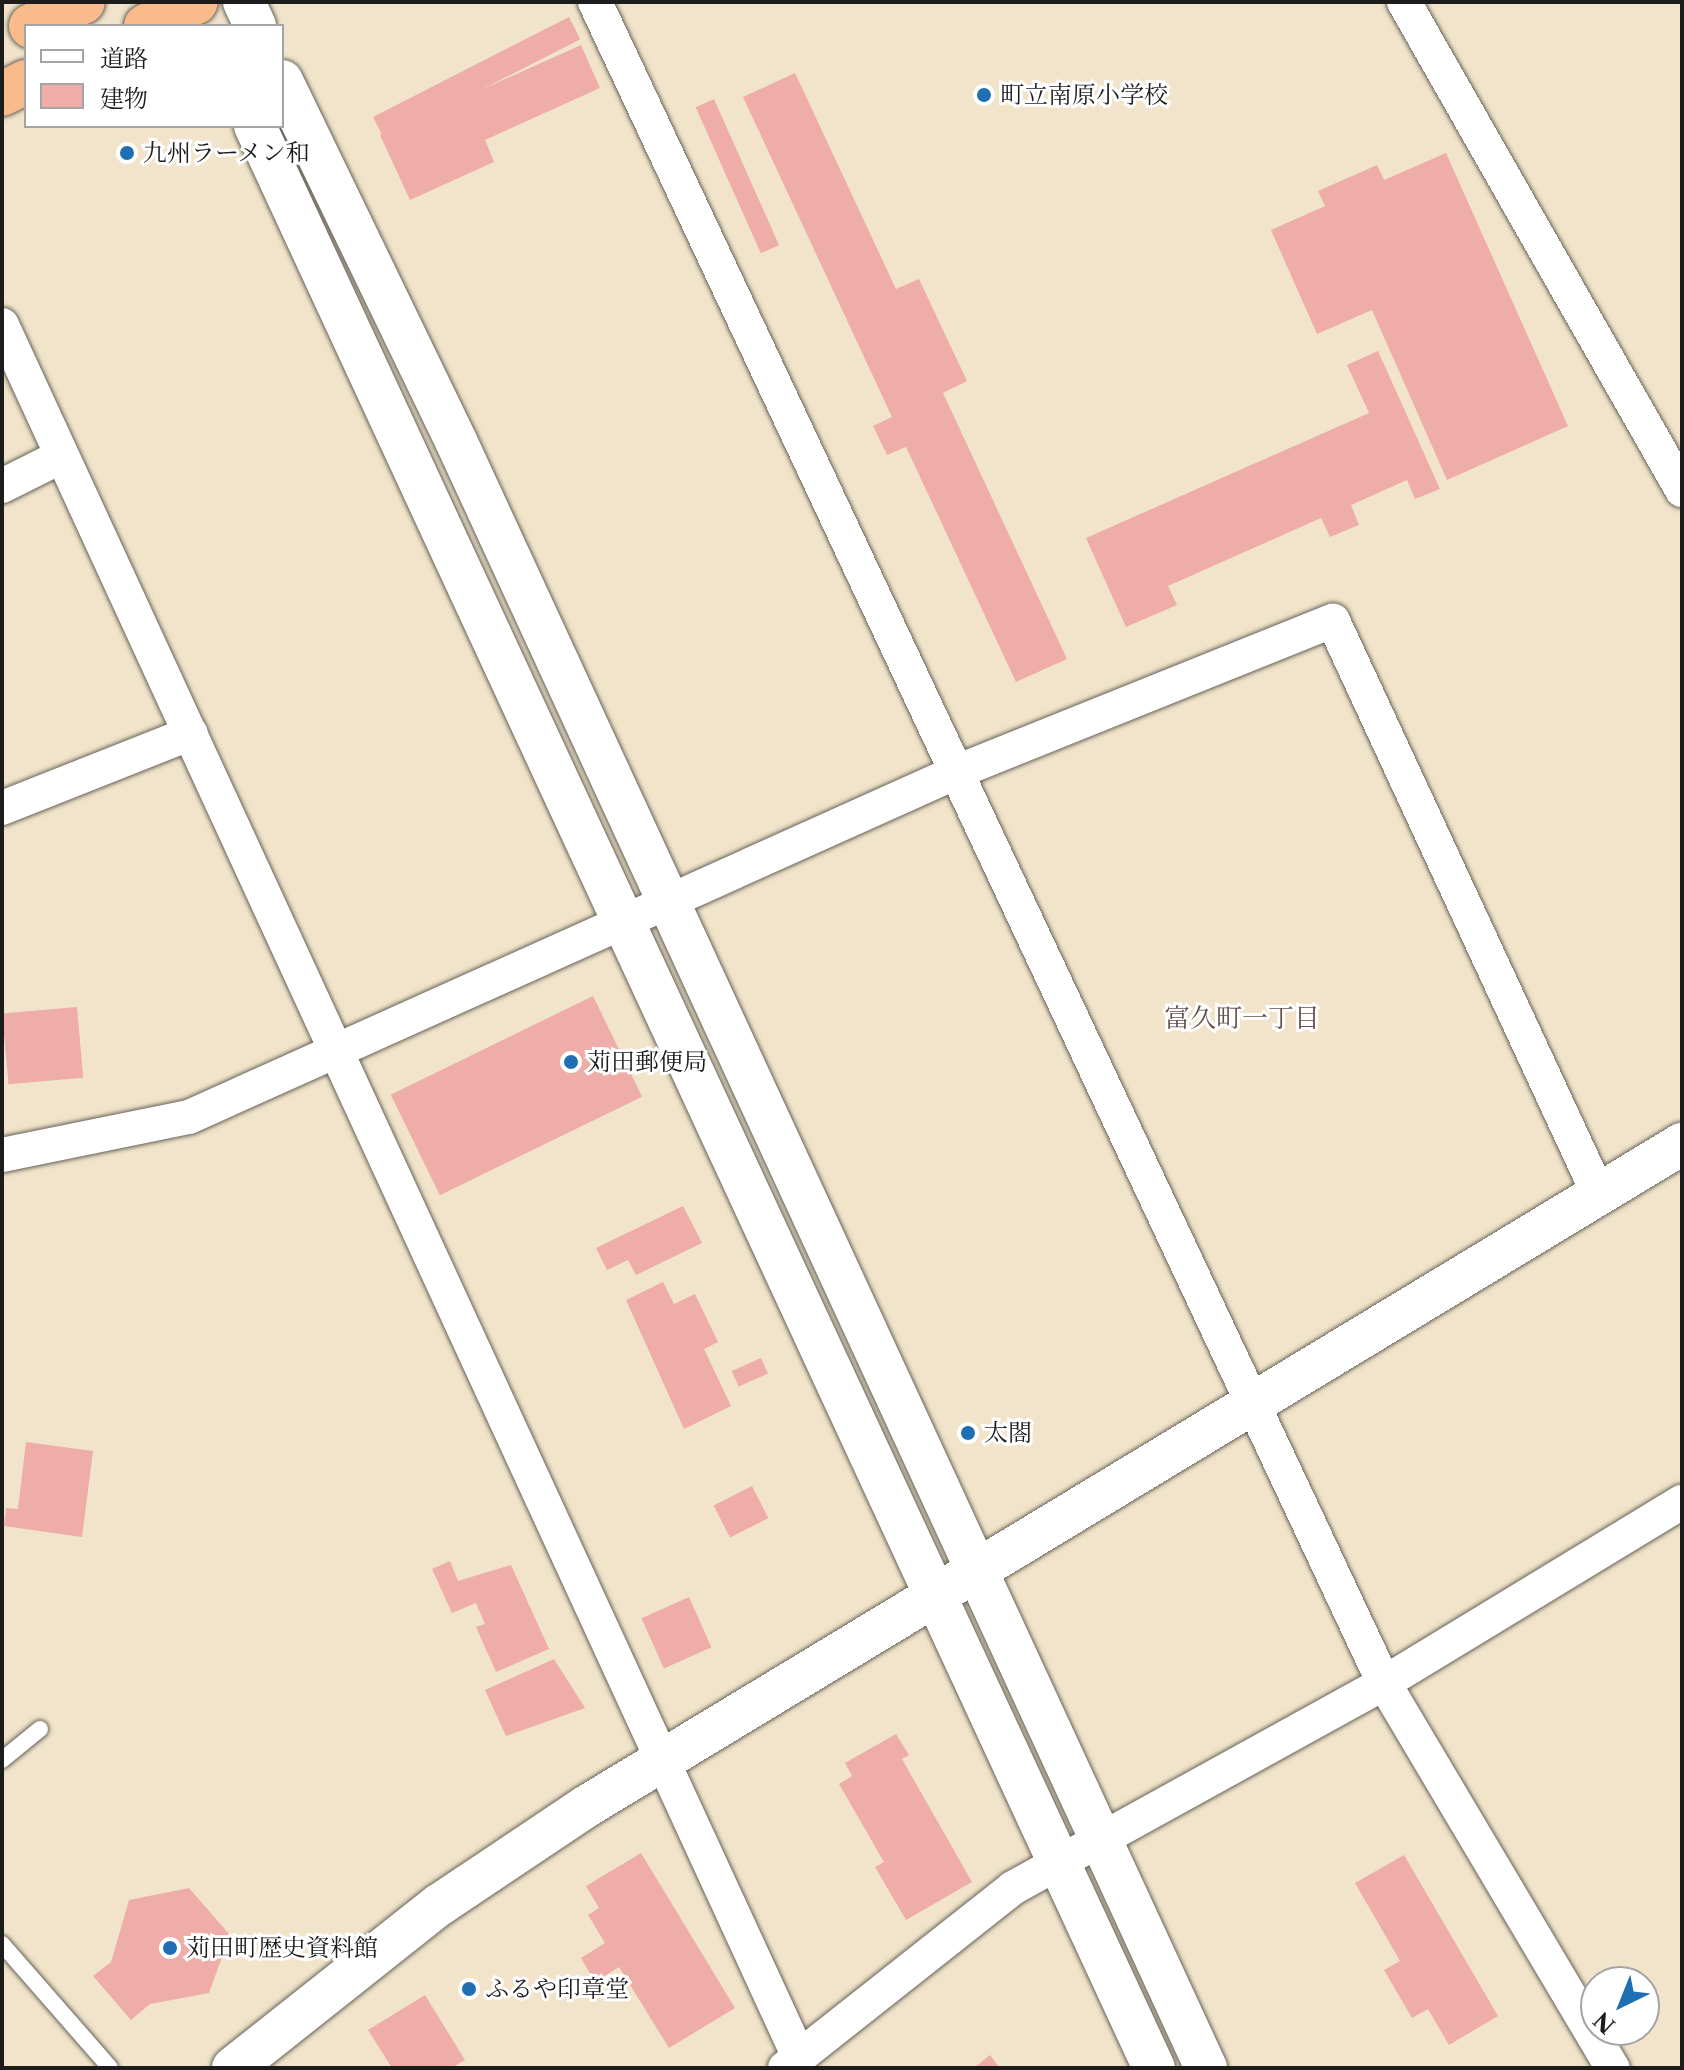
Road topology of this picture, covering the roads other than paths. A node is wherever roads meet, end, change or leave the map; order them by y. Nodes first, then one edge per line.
1 (83, 2) edge
2 (196, 2) edge
3 (214, 2) edge
4 (244, 2) edge
5 (595, 2) edge
6 (1404, 2) edge
7 (35, 24) edge
8 (150, 24) edge
9 (221, 24) edge
10 (254, 24) edge
11 (24, 29) edge
12 (2, 39) edge
13 (24, 83) edge
14 (284, 85) edge
15 (2, 94) edge
16 (256, 128) edge
17 (2, 325) edge
18 (62, 456) junction
19 (2, 486) edge
20 (1682, 490) edge
21 (191, 733) junction
22 (959, 771) junction
23 (2, 808) edge
24 (666, 905) junction
25 (626, 923) junction
26 (338, 1053) junction
27 (1682, 1144) edge
28 (2, 1155) edge
29 (1599, 1195) junction
30 (1252, 1401) junction
31 (1682, 1502) edge
32 (977, 1568) junction
33 (933, 1595) junction
34 (1384, 1683) junction
35 (40, 1729) dead end
36 (2, 1760) edge
37 (663, 1760) junction
38 (1102, 1844) junction
39 (1062, 1867) junction
40 (2, 1944) edge
41 (1134, 2048) edge
42 (792, 2062) edge
43 (1212, 2063) edge
44 (110, 2068) edge
45 (233, 2068) edge
46 (1154, 2068) edge
47 (1613, 2068) edge

1 - 7 highway
2 - 8 highway
3 - 9 street
4 - 10 street
5 - 22 street
6 - 20 street
11 - 12 highway
13 - 15 highway
14 - 24 street
16 - 25 street
17 - 18 street
18 - 19 street
18 - 21 street
21 - 23 street
21 - 26 street
22 - 24 street
22 - 29 street
22 - 30 street
24 - 25 street
24 - 32 street
25 - 26 street
25 - 33 street
26 - 28 street
26 - 37 street
27 - 29 street
29 - 30 street
30 - 32 street
30 - 34 street
31 - 34 street
32 - 33 street
32 - 38 street
33 - 37 street
33 - 39 street
34 - 38 street
34 - 47 street
35 - 36 lane
37 - 42 street
37 - 45 street
38 - 39 street
38 - 43 street
39 - 41 street
39 - 42 street
40 - 44 lane
41 - 46 street

